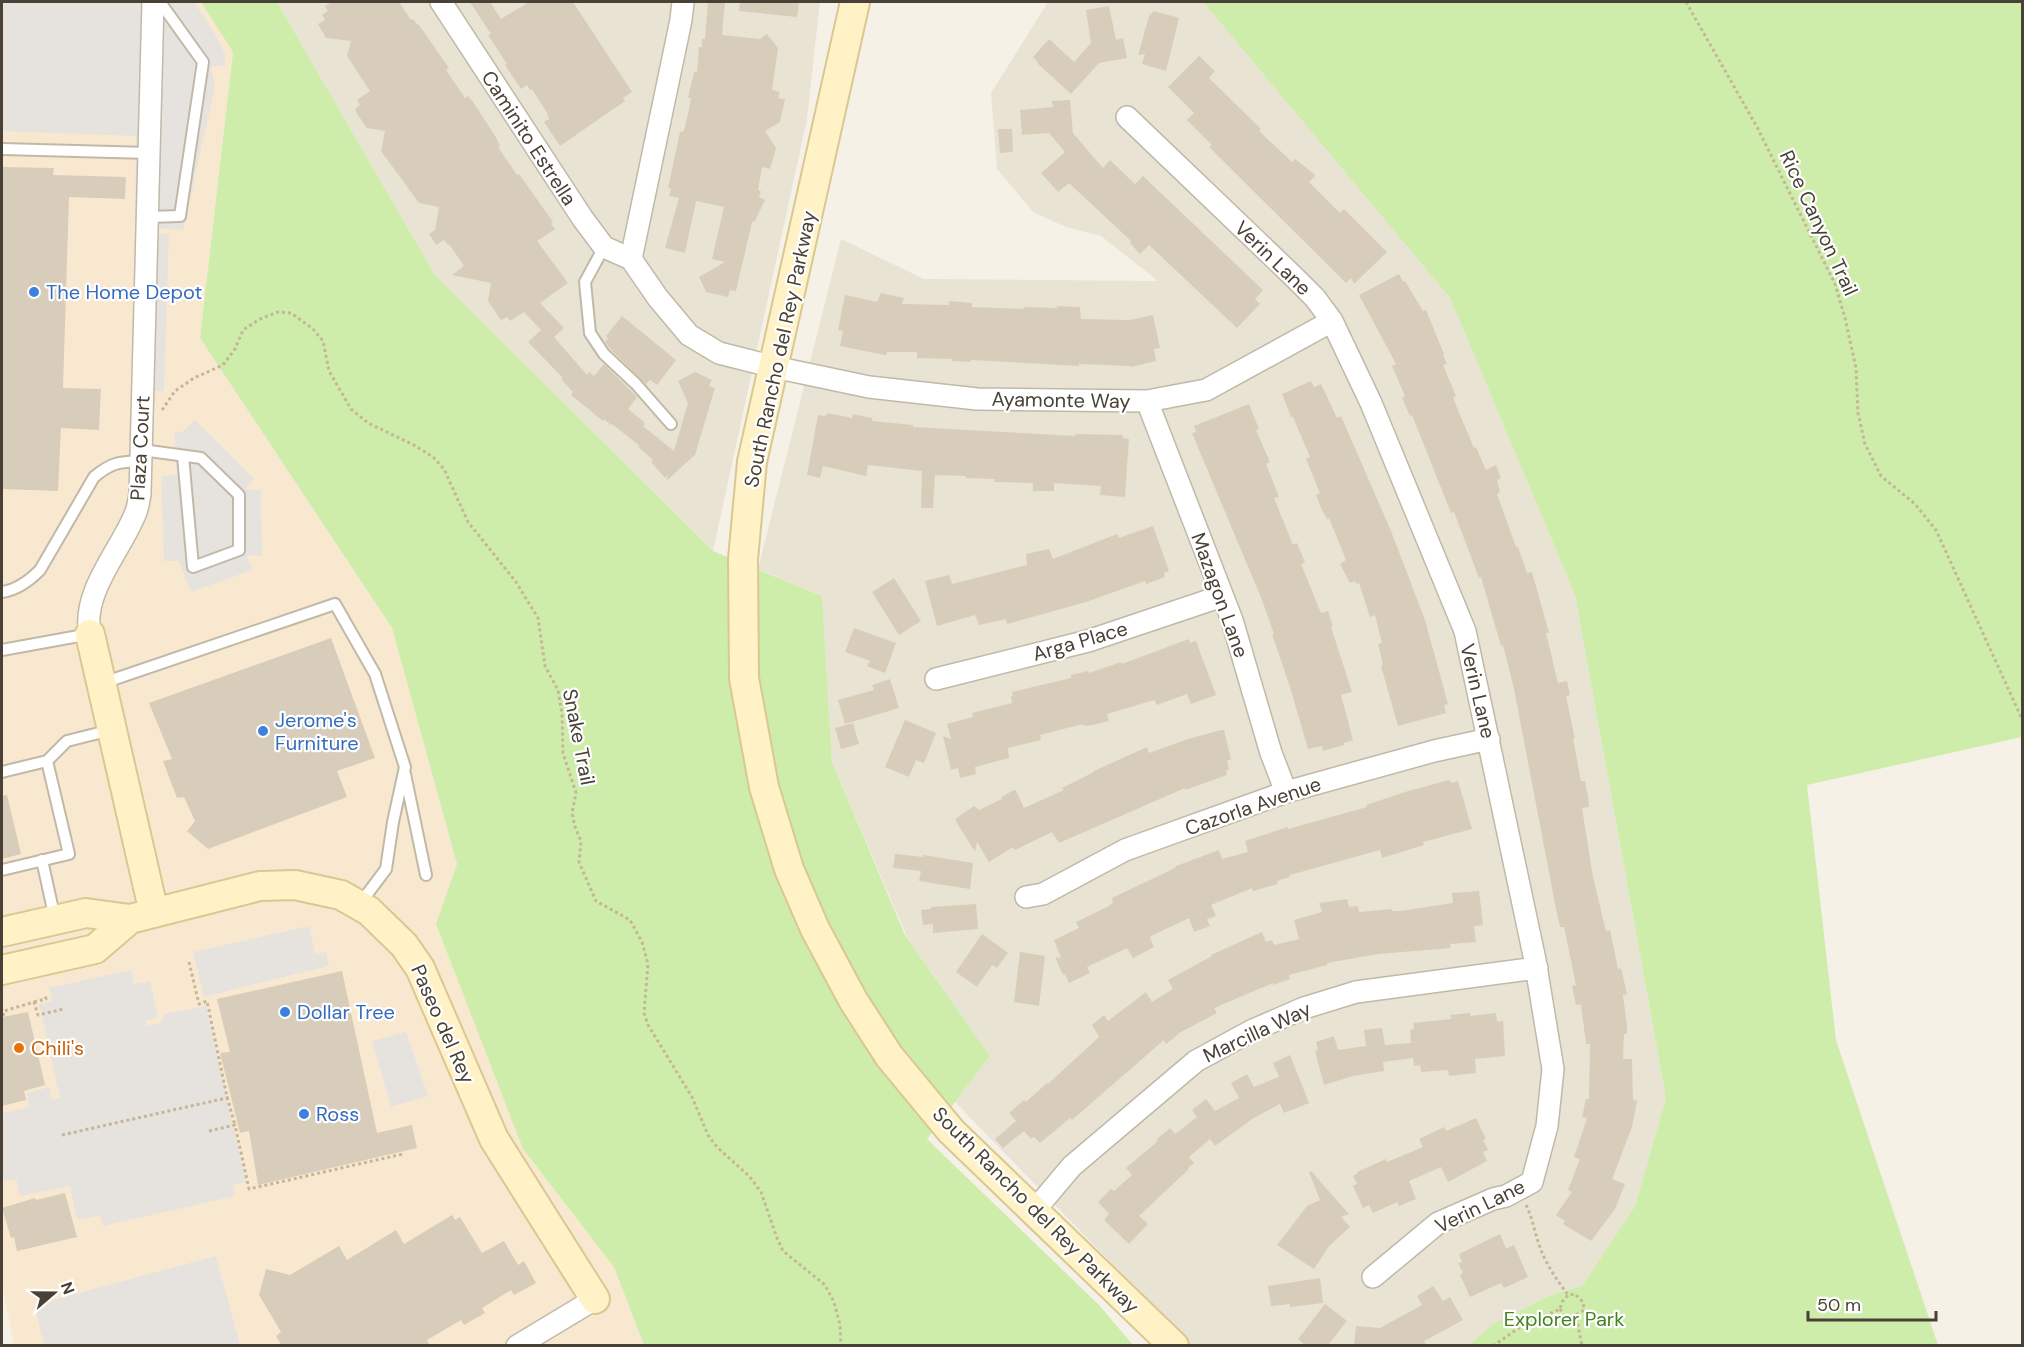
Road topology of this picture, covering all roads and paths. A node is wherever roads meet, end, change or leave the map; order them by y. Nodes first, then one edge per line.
1 (153, 2) edge
2 (160, 2) edge
3 (441, 2) edge
4 (682, 2) edge
5 (855, 2) edge
6 (1686, 2) edge
7 (1127, 117) dead end
8 (2, 149) edge
9 (149, 153) junction
10 (148, 217) junction
11 (604, 247) junction
12 (631, 260) junction
13 (1332, 321) junction
14 (774, 367) junction
15 (1147, 402) junction
16 (671, 424) dead end
17 (142, 450) junction
18 (183, 456) junction
19 (2, 592) edge
20 (1222, 596) junction
21 (90, 634) junction
22 (2, 650) edge
23 (936, 679) dead end
24 (100, 684) junction
25 (2022, 719) edge
26 (111, 730) junction
27 (1489, 739) junction
28 (47, 761) junction
29 (404, 771) junction
30 (2, 772) edge
31 (1286, 792) junction
32 (42, 860) junction
33 (2, 870) edge
34 (426, 875) dead end
35 (1026, 897) dead end
36 (359, 905) junction
37 (142, 916) junction
38 (55, 920) junction
39 (2, 932) edge
40 (189, 962) dead end
41 (1537, 968) junction
42 (2, 970) edge
43 (45, 994) dead end
44 (34, 1002) junction
45 (64, 1009) dead end
46 (3, 1016) dead end
47 (229, 1097) junction
48 (235, 1125) junction
49 (209, 1131) dead end
50 (62, 1135) dead end
51 (403, 1154) dead end
52 (1518, 1190) junction
53 (1034, 1211) junction
54 (1373, 1277) dead end
55 (1568, 1295) junction
56 (595, 1299) joint
57 (1560, 1309) junction
58 (1576, 1315) junction
59 (518, 1346) edge
60 (841, 1346) edge
61 (1174, 1346) edge
62 (1493, 1346) edge
63 (1582, 1346) edge

1 - 9 street, Plaza Court
2 - 10 lane
3 - 11 street, Caminito Estrella
4 - 12 street
5 - 14 street, South Rancho del Rey Parkway
6 - 25 path, Rice Canyon Trail
7 - 13 street, Verin Lane
8 - 9 lane
9 - 10 street, Plaza Court
10 - 17 street, Plaza Court
11 - 12 street, Caminito Estrella
11 - 16 lane
12 - 14 street, Caminito Estrella
13 - 15 street, Ayamonte Way
13 - 27 street, Verin Lane
14 - 15 street, Ayamonte Way
14 - 53 street, South Rancho del Rey Parkway
15 - 20 street, Mazagon Lane
17 - 18 lane
17 - 19 lane
17 - 21 street, Plaza Court
17 - 60 path, Snake Trail
18 - 18 lane
20 - 23 street, Arga Place
20 - 31 street, Mazagon Lane
21 - 22 lane
21 - 24 street, Plaza Court
24 - 26 street, Plaza Court
24 - 29 lane
26 - 28 lane
26 - 37 street, Plaza Court
27 - 31 street, Cazorla Avenue
27 - 41 street, Verin Lane
28 - 30 lane
28 - 32 lane
29 - 34 lane
29 - 36 lane
31 - 35 street, Cazorla Avenue
32 - 33 lane
32 - 38 lane
36 - 37 street, Paseo del Rey
36 - 56 street, Paseo del Rey
37 - 38 street, Paseo del Rey
37 - 42 street, Paseo del Rey
38 - 39 street, Paseo del Rey
40 - 47 path
41 - 52 street, Verin Lane
41 - 53 street, Marcilla Way
43 - 44 path
44 - 45 path
44 - 46 path
47 - 48 path
47 - 50 path
48 - 49 path
48 - 51 path
52 - 54 street, Verin Lane
52 - 55 path
53 - 61 street, South Rancho del Rey Parkway
55 - 57 path
55 - 58 path
56 - 59 street
57 - 58 path
57 - 62 path
58 - 63 path

